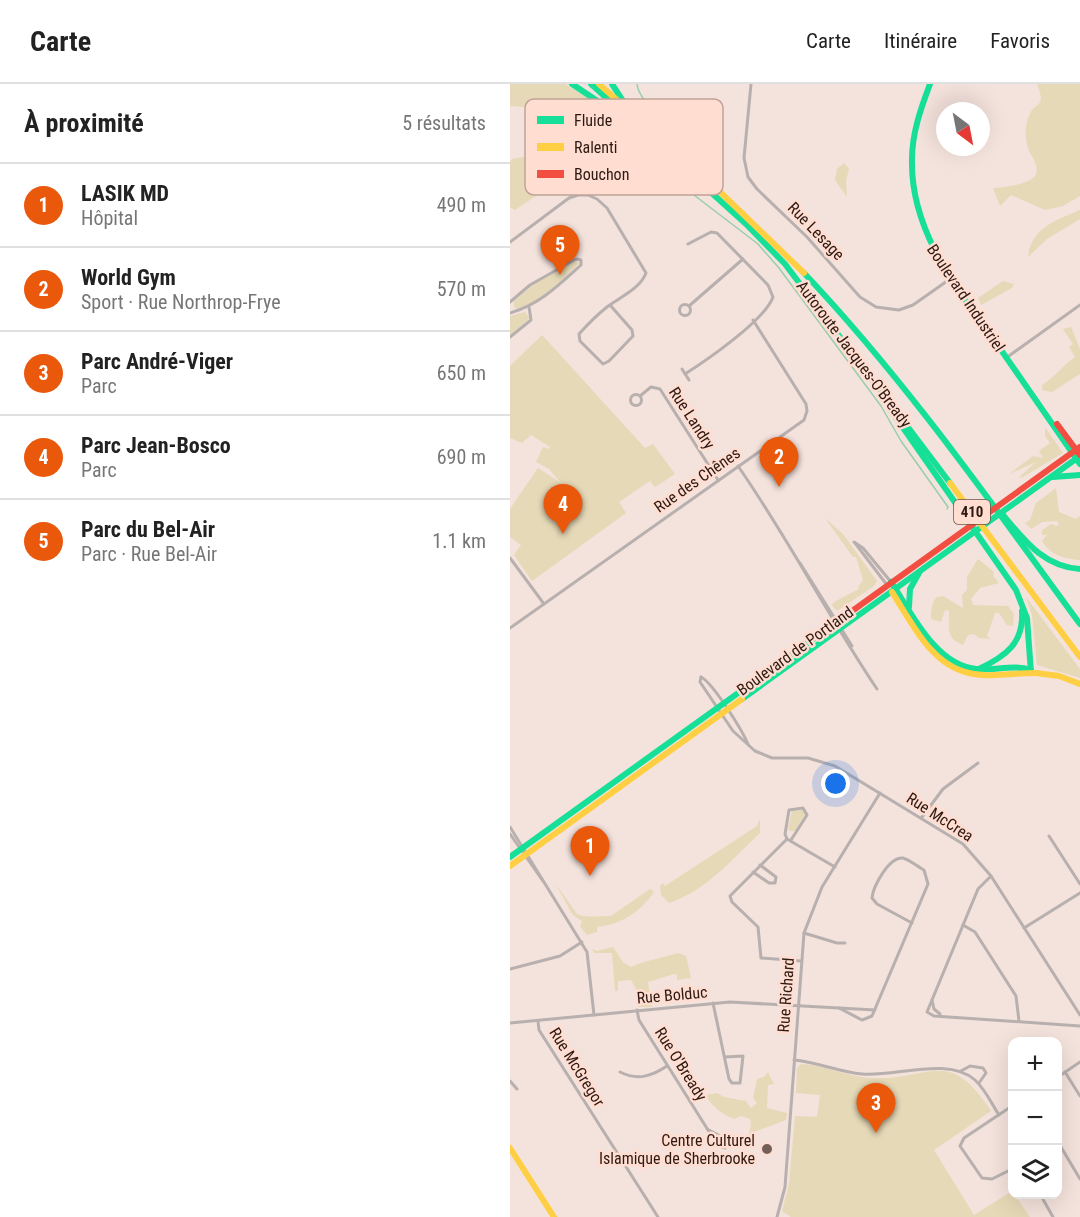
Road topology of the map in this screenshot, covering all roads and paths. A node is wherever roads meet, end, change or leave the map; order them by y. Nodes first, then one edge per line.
1 (572, 84) edge
2 (591, 84) edge
3 (599, 84) edge
4 (612, 84) edge
5 (751, 84) edge
6 (930, 84) edge
7 (595, 99) edge
8 (608, 99) edge
9 (616, 99) edge
10 (623, 99) edge
11 (713, 195) edge
12 (722, 195) edge
13 (510, 242) edge
14 (688, 244) dead end
15 (743, 259) junction
16 (950, 279) junction
17 (510, 302) edge
18 (610, 305) junction
19 (1080, 305) edge
20 (689, 306) dead end
21 (529, 308) junction
22 (510, 312) edge
23 (753, 320) junction
24 (510, 337) edge
25 (1006, 358) junction
26 (864, 368) junction
27 (682, 369) dead end
28 (685, 374) junction
29 (689, 380) dead end
30 (640, 396) dead end
31 (1078, 455) edge
32 (738, 466) junction
33 (966, 472) junction
34 (1080, 475) edge
35 (1050, 477) junction
36 (718, 480) junction
37 (510, 558) edge
38 (1080, 569) edge
39 (920, 571) junction
40 (889, 584) junction
41 (894, 590) junction
42 (1016, 590) junction
43 (544, 604) junction
44 (909, 607) junction
45 (836, 621) junction
46 (1080, 624) edge
47 (510, 628) edge
48 (841, 629) junction
49 (1080, 657) edge
50 (979, 669) junction
51 (1033, 672) junction
52 (1080, 684) edge
53 (877, 689) dead end
54 (720, 706) junction
55 (724, 712) junction
56 (749, 746) junction
57 (978, 763) dead end
58 (880, 793) junction
59 (922, 818) junction
60 (510, 827) edge
61 (510, 834) edge
62 (1049, 836) dead end
63 (789, 840) junction
64 (524, 852) junction
65 (510, 857) edge
66 (760, 865) junction
67 (510, 866) edge
68 (835, 867) junction
69 (753, 872) junction
70 (991, 876) junction
71 (1080, 884) edge
72 (1080, 893) edge
73 (912, 923) junction
74 (963, 925) junction
75 (1024, 928) junction
76 (804, 933) junction
77 (582, 942) junction
78 (845, 943) dead end
79 (801, 961) junction
80 (510, 969) edge
81 (932, 998) junction
82 (713, 1003) junction
83 (798, 1004) junction
84 (837, 1007) junction
85 (637, 1010) junction
86 (875, 1010) junction
87 (594, 1015) junction
88 (1080, 1015) edge
89 (942, 1016) junction
90 (538, 1020) junction
91 (1018, 1021) junction
92 (510, 1023) edge
93 (1080, 1026) edge
94 (725, 1057) junction
95 (794, 1060) junction
96 (1080, 1062) edge
97 (667, 1065) junction
98 (960, 1071) junction
99 (620, 1072) dead end
100 (1065, 1072) junction
101 (1062, 1074) edge
102 (510, 1081) edge
103 (979, 1083) junction
104 (517, 1089) dead end
105 (1080, 1096) edge
106 (1008, 1109) edge
107 (999, 1115) junction
108 (707, 1129) junction
109 (1060, 1145) edge
110 (510, 1148) edge
111 (1008, 1171) edge
112 (1080, 1179) edge
113 (1043, 1199) edge
114 (554, 1217) edge
115 (658, 1217) edge
116 (777, 1217) edge
117 (1053, 1217) edge

1 - 7 main road
2 - 8 main road, Autoroute Jacques-O'Bready / 410
3 - 9 main road, Autoroute Jacques-O'Bready / 410
4 - 10 main road
5 - 16 street, Rue Lesage
6 - 16 main road, Boulevard Industriel
11 - 26 main road, Autoroute Jacques-O'Bready / 410
12 - 33 main road, Autoroute Jacques-O'Bready / 410
13 - 18 street
14 - 15 street
15 - 20 street
15 - 23 street
16 - 25 main road, Boulevard Industriel
17 - 21 street
18 - 18 street
19 - 25 street
21 - 22 street
21 - 24 street
23 - 28 street
23 - 32 street, Rue des Chênes
25 - 31 main road, Boulevard Industriel
26 - 42 main road
26 - 49 main road, Autoroute Jacques-O'Bready / 410
27 - 28 street
28 - 29 street
30 - 36 street, Rue Landry
31 - 35 main road, Boulevard de Portland
31 - 40 main road, Boulevard de Portland
32 - 36 street, Rue des Chênes
32 - 45 street
33 - 38 main road
33 - 46 main road, Autoroute Jacques-O'Bready / 410
34 - 35 main road
35 - 39 main road, Boulevard de Portland
36 - 43 street, Rue des Chênes
37 - 43 street
39 - 41 main road, Boulevard de Portland
39 - 44 main road
40 - 40 street
40 - 41 main road
40 - 45 main road, Boulevard de Portland
41 - 44 main road
41 - 48 main road, Boulevard de Portland
41 - 51 main road
42 - 50 main road
42 - 51 main road
43 - 47 street, Rue des Chênes
44 - 50 main road
45 - 48 street
45 - 54 main road, Boulevard de Portland
48 - 53 street
48 - 55 main road, Boulevard de Portland
50 - 51 main road
51 - 52 main road
54 - 54 street
54 - 55 street
54 - 55 street
54 - 64 main road, Boulevard de Portland
55 - 56 street
55 - 56 street
55 - 64 main road, Boulevard de Portland
56 - 58 street, Rue McCrea
57 - 59 street
58 - 59 street, Rue McCrea
58 - 68 street, Rue Richard
59 - 70 street, Rue McCrea
60 - 64 street
61 - 64 street
62 - 71 street
63 - 63 street
63 - 66 street
63 - 68 street
64 - 65 main road, Boulevard de Portland
64 - 67 main road, Boulevard de Portland
64 - 77 street
66 - 69 street
66 - 69 street
68 - 76 street, Rue Richard
69 - 79 street
70 - 74 street
70 - 75 street, Rue McCrea
72 - 75 street
73 - 73 street
73 - 86 street
74 - 81 street
74 - 91 street
75 - 88 street, Rue McCrea
76 - 78 street
76 - 79 street, Rue Richard
77 - 80 street
77 - 87 street
79 - 83 street, Rue Richard
81 - 89 street
81 - 89 street
82 - 83 street, Rue Bolduc
82 - 85 street, Rue Bolduc
82 - 94 street
83 - 84 street, Rue Bolduc
83 - 95 street, Rue Richard
84 - 86 street, Rue Bolduc
84 - 86 street, Rue Bolduc
85 - 87 street, Rue Bolduc
85 - 97 street, Rue O'Bready
87 - 90 street, Rue Bolduc
89 - 91 street
90 - 92 street, Rue Bolduc
90 - 115 street, Rue McGregor
91 - 93 street
94 - 94 street
95 - 98 street
95 - 116 street, Rue Richard
96 - 100 street
97 - 99 street
97 - 108 street, Rue O'Bready
98 - 103 street
98 - 103 street
100 - 101 street
100 - 105 street
102 - 104 street
103 - 107 street
106 - 107 street
107 - 111 street
108 - 108 street, Rue O'Bready
109 - 112 street
110 - 114 main road
113 - 117 street

